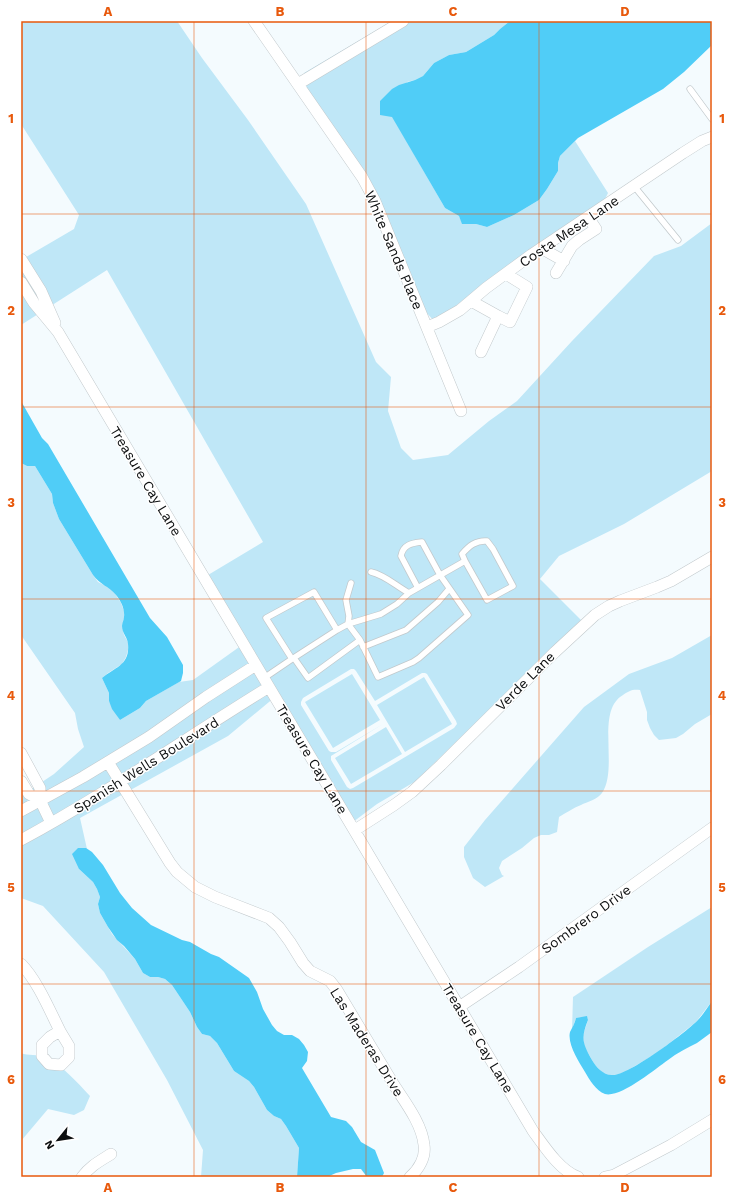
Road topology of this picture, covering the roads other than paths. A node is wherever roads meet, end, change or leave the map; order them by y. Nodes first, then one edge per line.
1 (254, 21) edge
2 (403, 21) edge
3 (298, 84) junction
4 (690, 89) dead end
5 (712, 119) edge
6 (712, 136) edge
7 (634, 186) junction
8 (588, 218) junction
9 (678, 240) dead end
10 (541, 248) junction
11 (21, 259) edge
12 (564, 261) junction
13 (556, 273) dead end
14 (506, 274) junction
15 (21, 282) edge
16 (471, 301) junction
17 (498, 316) junction
18 (427, 327) junction
19 (58, 332) junction
20 (481, 352) dead end
21 (461, 411) dead end
22 (712, 557) edge
23 (465, 562) junction
24 (371, 572) dead end
25 (440, 575) junction
26 (350, 583) dead end
27 (418, 588) junction
28 (449, 589) junction
29 (409, 593) junction
30 (348, 624) junction
31 (337, 630) junction
32 (360, 640) junction
33 (363, 647) junction
34 (293, 659) junction
35 (256, 665) junction
36 (267, 683) junction
37 (22, 757) edge
38 (108, 762) junction
39 (21, 781) edge
40 (120, 782) junction
41 (40, 800) junction
42 (21, 811) edge
43 (51, 824) junction
44 (712, 828) edge
45 (355, 830) junction
46 (21, 840) edge
47 (21, 964) edge
48 (459, 1007) junction
49 (60, 1031) dead end
50 (712, 1120) edge
51 (112, 1154) dead end
52 (87, 1173) edge
53 (410, 1177) edge
54 (578, 1177) edge
55 (605, 1177) edge

1 - 3 street, White Sands Place
2 - 3 street
3 - 18 street, White Sands Place
4 - 5 lane
6 - 7 street, Costa Mesa Lane
7 - 8 street, Costa Mesa Lane
7 - 9 lane
8 - 10 street, Costa Mesa Lane
8 - 12 street
10 - 12 street
10 - 14 street, Costa Mesa Lane
11 - 19 street, Treasure Cay Lane
12 - 13 street
14 - 16 street, Costa Mesa Lane
14 - 17 street
15 - 19 street, Treasure Cay Lane
16 - 17 street
16 - 18 street, Costa Mesa Lane
17 - 20 street
18 - 21 street, White Sands Place
19 - 35 street, Treasure Cay Lane
22 - 45 street, Verde Lane
23 - 23 lane
23 - 25 lane
24 - 29 lane
25 - 27 lane
25 - 27 lane
25 - 28 lane
26 - 30 lane
27 - 29 lane
28 - 33 lane
28 - 33 lane
29 - 30 lane
30 - 31 lane
30 - 32 lane
31 - 34 lane
31 - 34 lane
32 - 33 lane
32 - 34 lane
34 - 36 lane
35 - 36 street, Treasure Cay Lane
35 - 38 street, Spanish Wells Boulevard
36 - 40 street, Spanish Wells Boulevard
36 - 45 street, Treasure Cay Lane
37 - 41 street
38 - 40 street, Las Maderas Drive
38 - 41 street, Spanish Wells Boulevard
39 - 41 street
40 - 43 street, Spanish Wells Boulevard
40 - 53 street, Las Maderas Drive
41 - 42 street, Spanish Wells Boulevard
41 - 43 street
43 - 46 street, Spanish Wells Boulevard
44 - 48 street, Sombrero Drive
45 - 48 street, Treasure Cay Lane
47 - 49 street
48 - 54 street, Treasure Cay Lane
50 - 55 street
51 - 52 street

